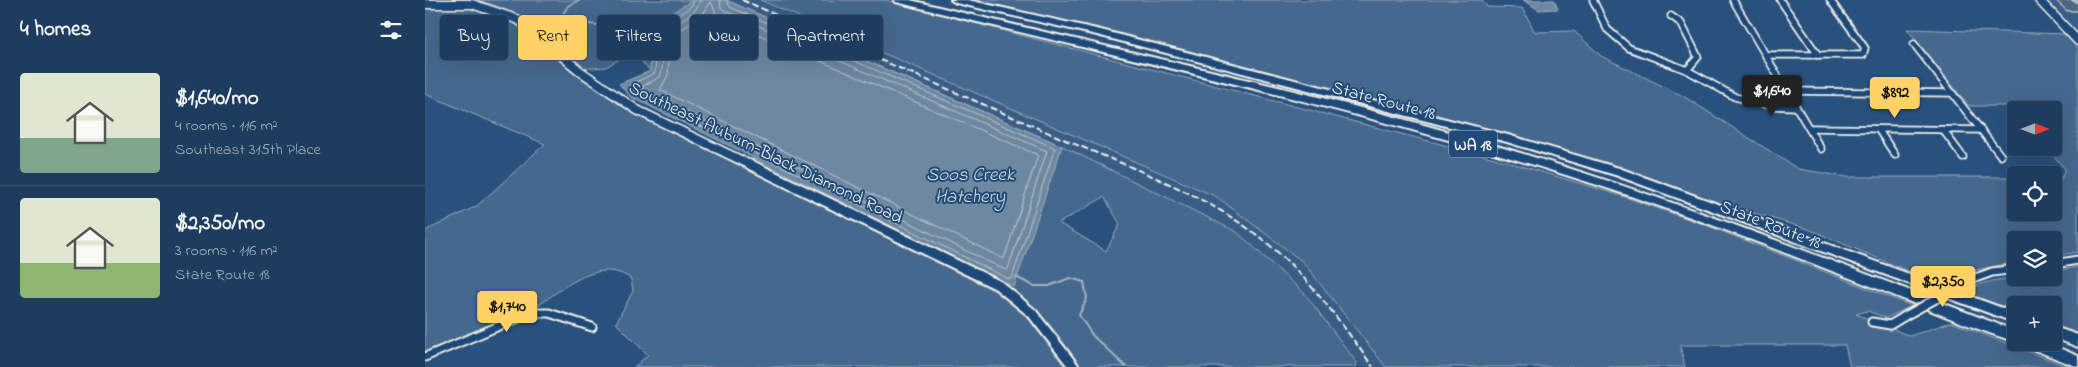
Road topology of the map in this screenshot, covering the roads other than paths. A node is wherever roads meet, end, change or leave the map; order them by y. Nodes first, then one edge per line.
1 (899, 0) edge
2 (956, 0) edge
3 (1593, 0) edge
4 (1733, 0) edge
5 (1781, 0) edge
6 (1830, 0) edge
7 (2039, 0) edge
8 (425, 4) edge
9 (1671, 16) dead end
10 (2078, 41) edge
11 (1914, 44) dead end
12 (1766, 55) junction
13 (1818, 55) junction
14 (1687, 70) junction
15 (1787, 91) junction
16 (1952, 93) junction
17 (1796, 108) junction
18 (1809, 128) junction
19 (1878, 129) junction
20 (1943, 130) junction
21 (1981, 130) junction
22 (1821, 149) dead end
23 (1895, 155) dead end
24 (2001, 156) dead end
25 (1963, 157) dead end
26 (2078, 260) edge
27 (2062, 263) edge
28 (2007, 270) edge
29 (2007, 315) edge
30 (1872, 322) dead end
31 (592, 327) dead end
32 (2007, 334) edge
33 (2062, 335) edge
34 (2078, 341) edge
35 (2051, 351) edge
36 (425, 357) edge
37 (2078, 362) edge
38 (1074, 367) edge

1 - 32 highway, State Route 18 / WA 18
2 - 29 highway, State Route 18 / WA 18
3 - 14 street
4 - 12 street
5 - 13 street
6 - 13 street
7 - 10 main road
8 - 38 main road, Southeast Auburn-Black Diamond Road
9 - 14 street
11 - 16 street
12 - 13 street
12 - 15 street
14 - 17 street
15 - 16 street
15 - 17 street
16 - 21 street
17 - 18 street
18 - 19 street
18 - 22 street
19 - 20 street
19 - 23 street
20 - 21 street
20 - 25 street
21 - 24 street
26 - 27 street
28 - 30 street, bridge
31 - 36 street
33 - 34 highway
35 - 37 highway

